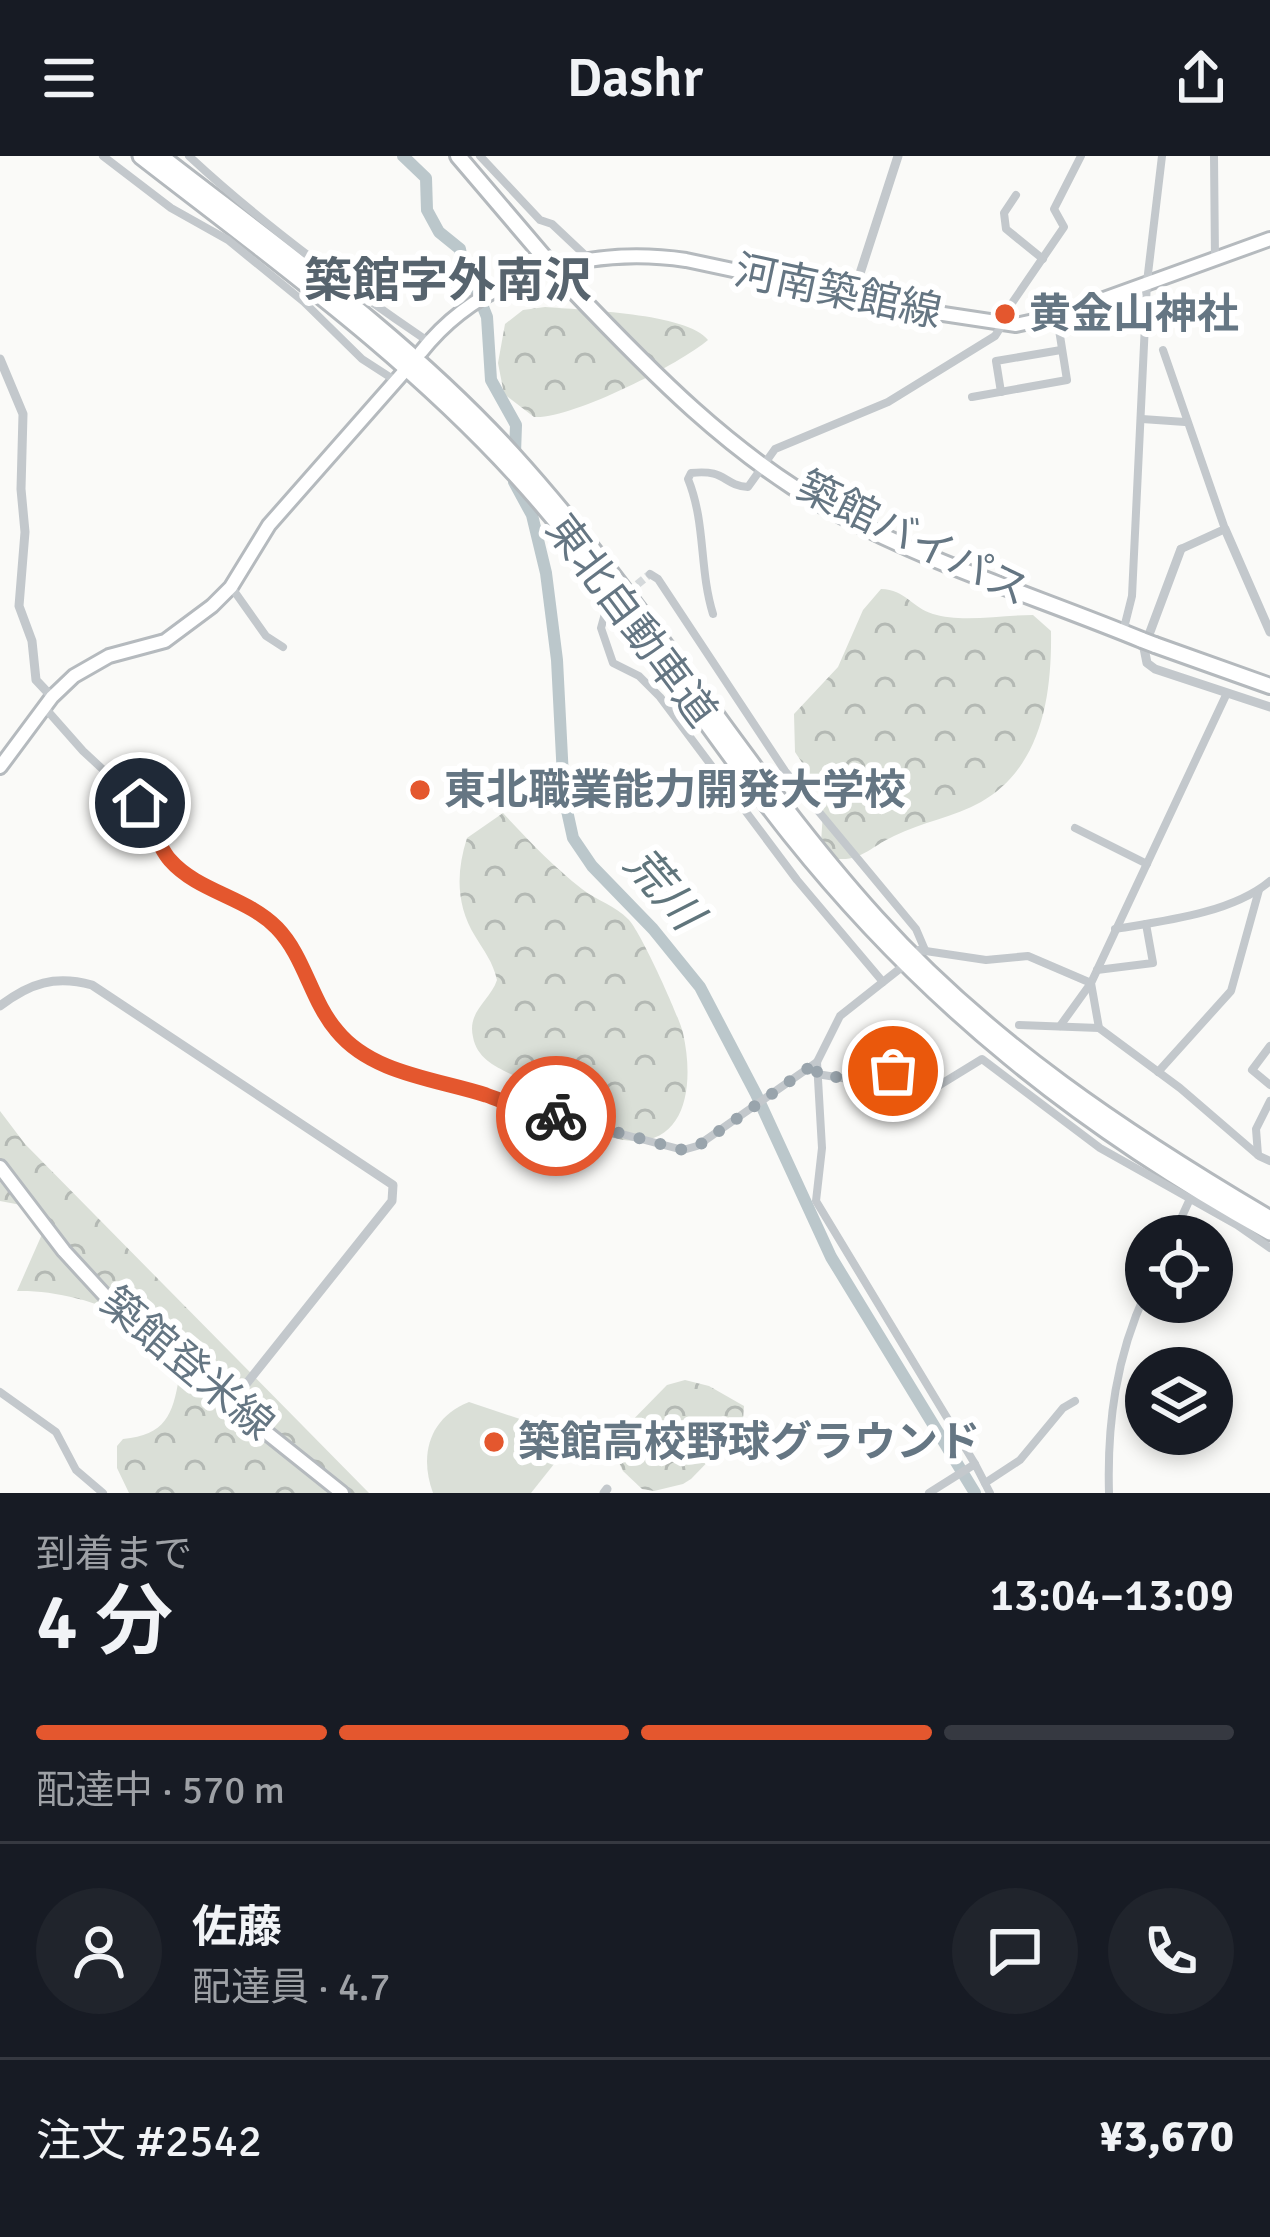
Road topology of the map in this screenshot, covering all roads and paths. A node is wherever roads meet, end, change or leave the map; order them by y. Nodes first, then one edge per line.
1 (103, 156) edge
2 (142, 156) edge
3 (160, 156) edge
4 (189, 156) edge
5 (458, 156) edge
6 (480, 156) edge
7 (898, 156) edge
8 (1081, 156) edge
9 (1162, 156) edge
10 (1214, 156) edge
11 (1016, 195) dead end
12 (1270, 239) edge
13 (587, 257) junction
14 (1216, 258) junction
15 (1043, 259) junction
16 (1148, 282) junction
17 (853, 295) junction
18 (1057, 316) junction
19 (1000, 324) junction
20 (425, 347) joint
21 (1061, 350) junction
22 (1163, 350) dead end
23 (0, 359) edge
24 (399, 377) joint
25 (0, 388) edge
26 (1001, 392) junction
27 (972, 397) dead end
28 (17, 399) junction
29 (1142, 419) junction
30 (1185, 422) junction
31 (495, 444) junction
32 (765, 466) junction
33 (530, 482) junction
34 (1225, 529) junction
35 (1181, 549) joint
36 (650, 574) dead end
37 (231, 586) junction
38 (606, 610) dead end
39 (712, 614) dead end
40 (1123, 632) junction
41 (1270, 632) edge
42 (283, 647) dead end
43 (1270, 686) edge
44 (1227, 693) junction
45 (48, 703) junction
46 (1270, 707) edge
47 (0, 766) edge
48 (748, 798) tunnel mouth
49 (738, 803) junction
50 (1075, 828) dead end
51 (1148, 863) junction
52 (1270, 881) edge
53 (1259, 890) junction
54 (1146, 924) junction
55 (1115, 929) junction
56 (902, 968) dead end
57 (1097, 970) junction
58 (883, 982) junction
59 (1091, 983) junction
60 (0, 1006) edge
61 (1019, 1025) dead end
62 (1060, 1026) junction
63 (1099, 1028) junction
64 (1270, 1046) edge
65 (816, 1067) junction
66 (1158, 1072) junction
67 (1270, 1085) edge
68 (877, 1088) junction
69 (1270, 1101) edge
70 (884, 1111) dead end
71 (1258, 1156) junction
72 (1270, 1161) edge
73 (0, 1167) edge
74 (1189, 1201) junction
75 (1183, 1215) edge
76 (1270, 1220) edge
77 (1270, 1232) edge
78 (1270, 1248) edge
79 (1136, 1323) edge
80 (0, 1393) edge
81 (1075, 1401) dead end
82 (231, 1403) junction
83 (974, 1465) junction
84 (985, 1483) junction
85 (103, 1493) edge
86 (341, 1493) edge
87 (929, 1493) edge
88 (990, 1493) edge
89 (1109, 1493) edge

1 - 24 street
2 - 31 highway, 東北自動車道
3 - 31 highway, 東北自動車道
4 - 20 street
5 - 32 highway, 築館バイパス, bridge
6 - 13 street
7 - 17 street
8 - 15 street
9 - 16 street
10 - 14 street
11 - 15 street
12 - 14 main road, 河南築館線
13 - 17 main road, 河南築館線
13 - 20 main road, 河南築館線
14 - 16 main road, 河南築館線
15 - 19 street
16 - 18 main road, 河南築館線
16 - 29 street
17 - 19 main road, 河南築館線
18 - 19 main road, 河南築館線
18 - 21 street
19 - 32 street
21 - 26 street
21 - 26 street
22 - 30 street
23 - 28 street
24 - 37 main road
25 - 28 street
26 - 27 street
28 - 45 street
29 - 30 street
29 - 40 street
30 - 34 street
31 - 33 highway, 東北自動車道
32 - 39 street
32 - 40 highway, 築館バイパス
33 - 76 highway, 東北自動車道
33 - 77 highway, 東北自動車道
34 - 35 street
34 - 41 street
35 - 44 street
36 - 59 street
37 - 42 street
37 - 45 main road
38 - 49 street
40 - 43 highway, 築館バイパス
44 - 46 street
44 - 51 street
45 - 47 main road
45 - 65 street
48 - 49 street
49 - 58 street
50 - 51 street
51 - 55 street
52 - 53 street
53 - 54 street
53 - 66 street
54 - 55 street
54 - 57 street
55 - 57 street
56 - 58 street
57 - 59 street
58 - 65 street
59 - 62 street
59 - 63 street
60 - 82 street
61 - 62 street
62 - 63 street
63 - 66 street
64 - 67 street
65 - 68 street
65 - 83 street
66 - 71 street
68 - 70 street
68 - 74 street
69 - 71 street
71 - 72 street
73 - 82 main road, 築館登米線
74 - 75 street
74 - 78 street
79 - 89 street
80 - 85 street
81 - 84 street
82 - 86 main road, 築館登米線
83 - 84 street
83 - 87 street
84 - 88 street

